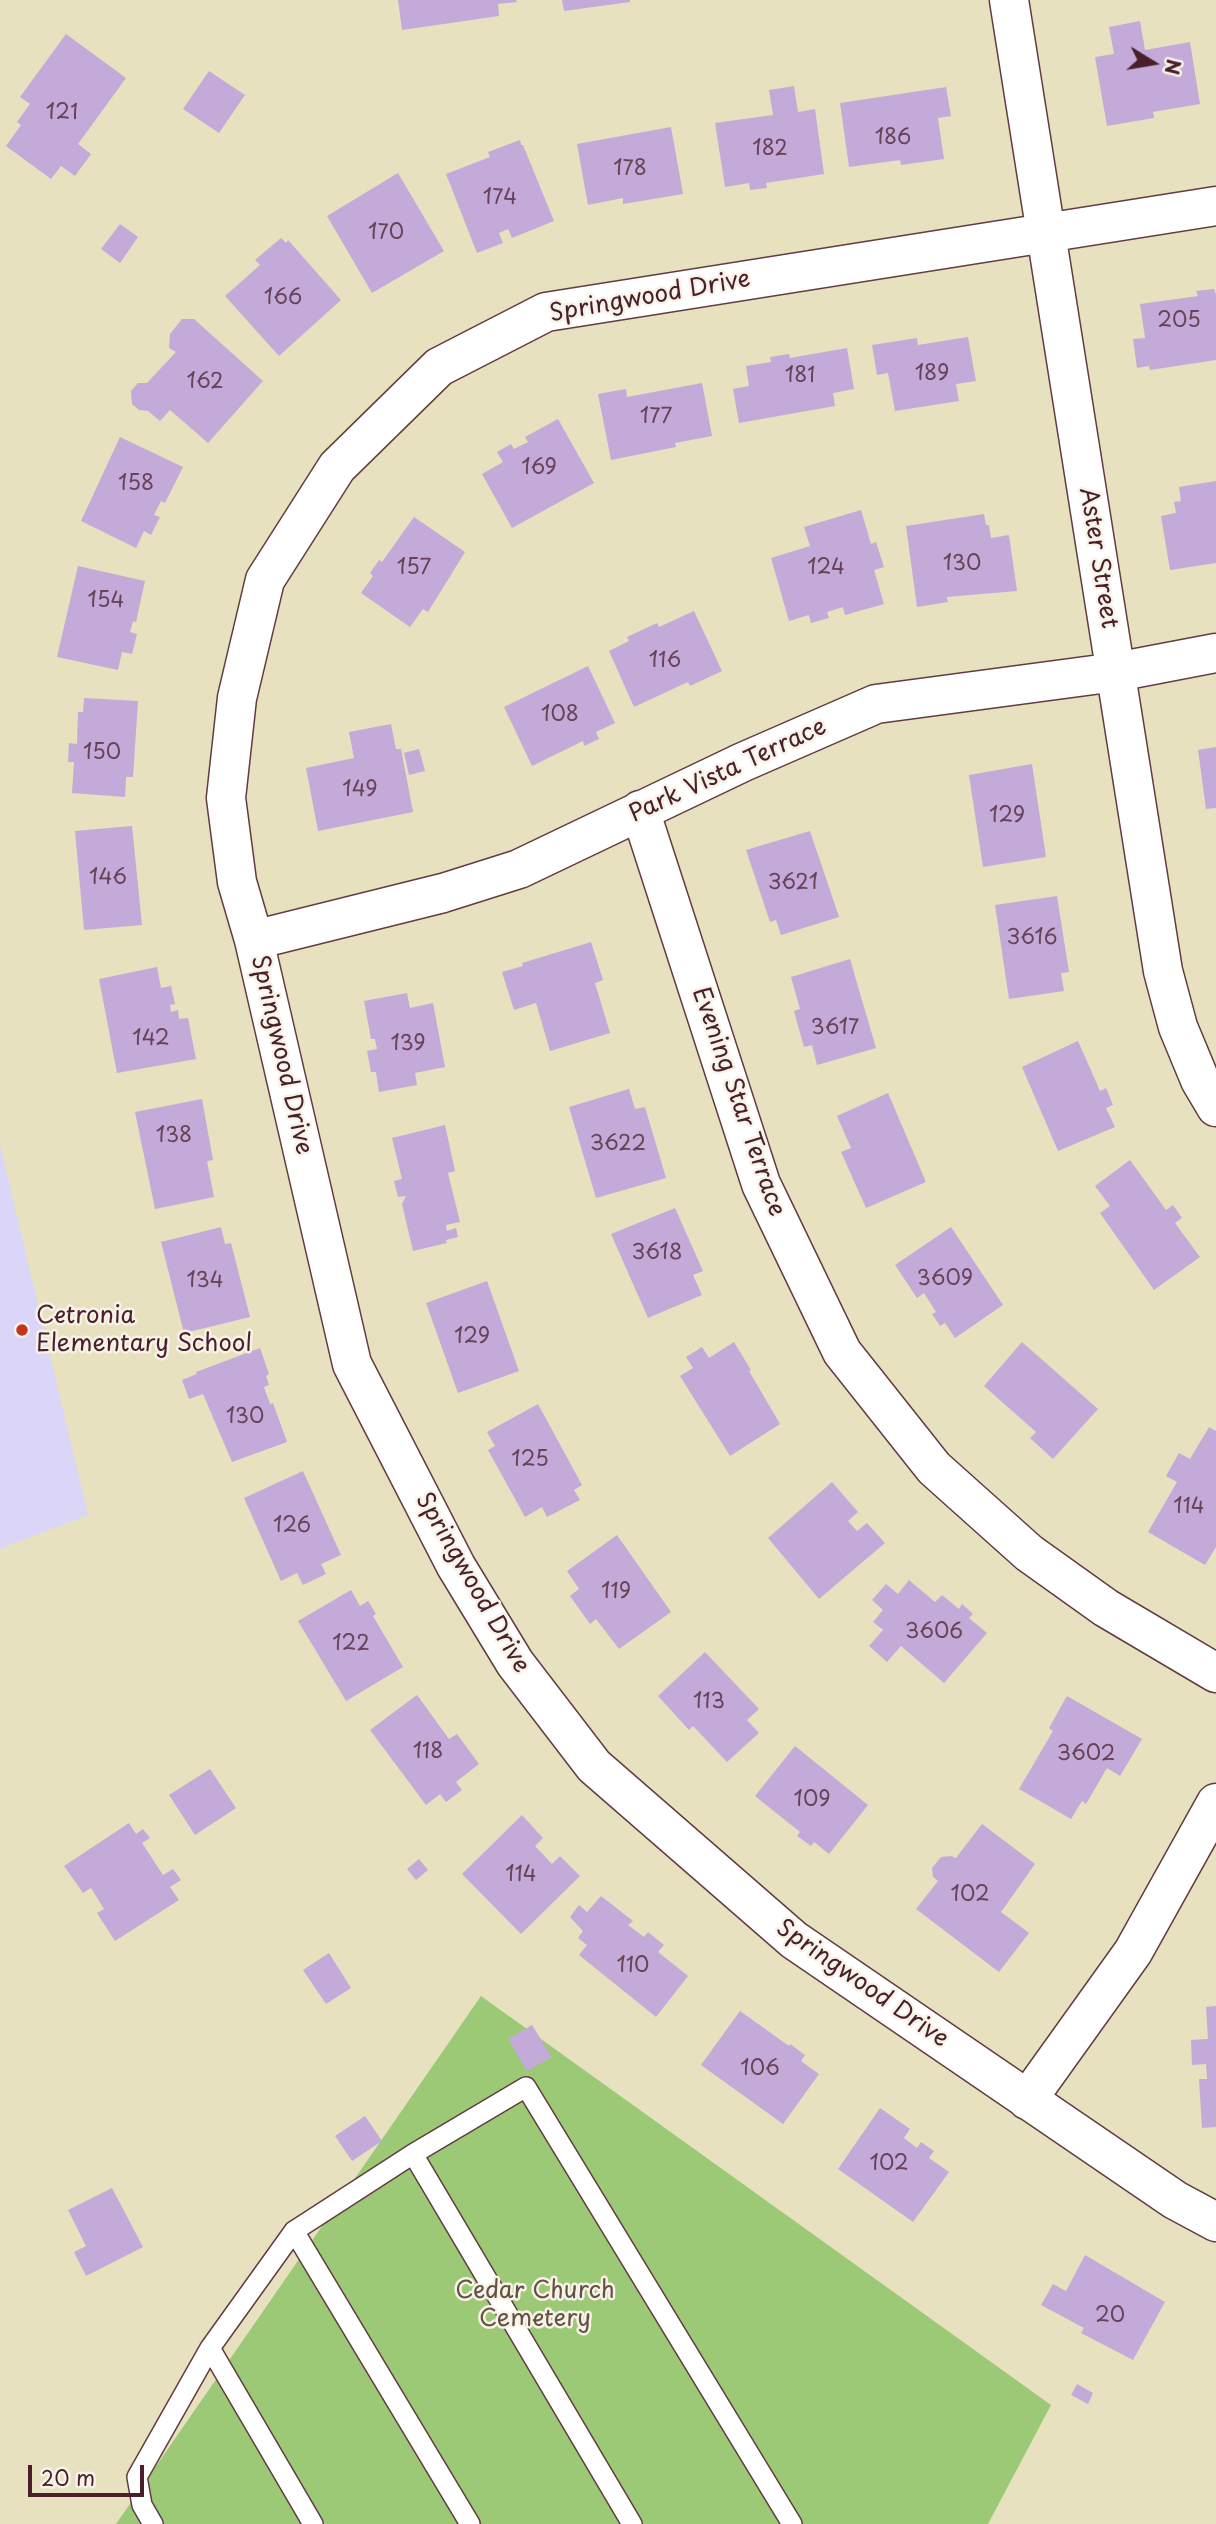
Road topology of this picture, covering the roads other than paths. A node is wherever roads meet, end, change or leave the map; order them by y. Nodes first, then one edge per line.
1 (1009, 0) edge
2 (1216, 206) edge
3 (1046, 232) junction
4 (1216, 653) edge
5 (1116, 672) junction
6 (640, 810) junction
7 (254, 940) junction
8 (1216, 1107) edge
9 (1216, 1673) edge
10 (1216, 1802) edge
11 (1027, 2100) junction
12 (413, 2154) junction
13 (1216, 2222) edge
14 (294, 2231) junction
15 (210, 2348) junction
16 (153, 2524) edge
17 (313, 2524) edge
18 (470, 2524) edge
19 (632, 2524) edge
20 (792, 2524) edge

1 - 3 street, Aster Street
2 - 3 street, Springwood Drive
3 - 5 street, Aster Street
3 - 7 street, Springwood Drive
4 - 5 street, Park Vista Terrace
5 - 6 street, Park Vista Terrace
5 - 8 street, Aster Street
6 - 7 street, Park Vista Terrace
6 - 9 street, Evening Star Terrace
7 - 11 street, Springwood Drive
10 - 11 street
11 - 13 street, Springwood Drive
12 - 14 lane
12 - 19 lane
12 - 20 lane
14 - 15 lane
14 - 18 lane
15 - 16 lane
15 - 17 lane

